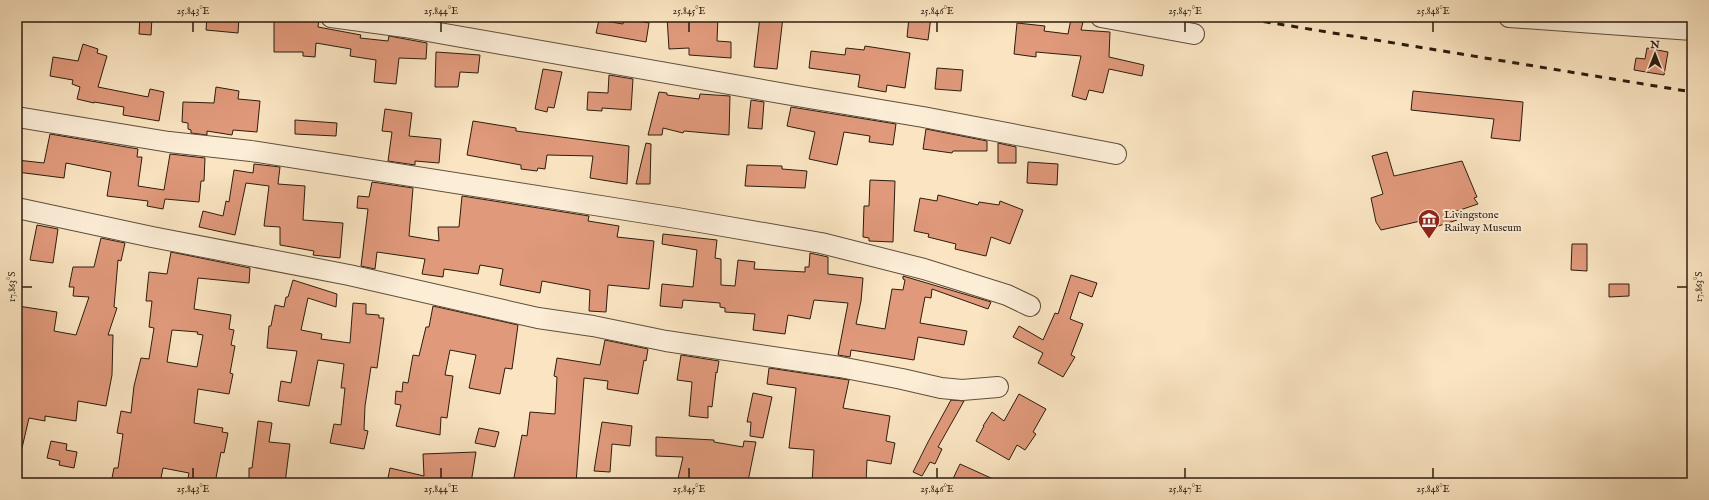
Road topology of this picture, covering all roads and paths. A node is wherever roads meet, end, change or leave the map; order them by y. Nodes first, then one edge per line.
1 (331, 17) edge
2 (1101, 17) edge
3 (1509, 17) edge
4 (1692, 30) edge
5 (1194, 34) dead end
6 (17, 117) edge
7 (1116, 154) dead end
8 (17, 208) edge
9 (1030, 306) dead end
10 (998, 387) dead end

1 - 7 street
2 - 5 street
3 - 4 street
6 - 9 street
8 - 10 street

